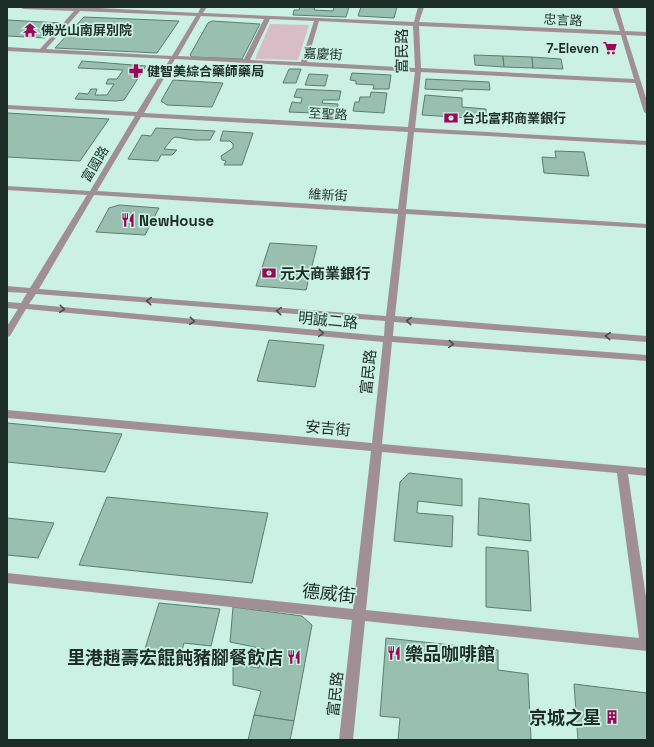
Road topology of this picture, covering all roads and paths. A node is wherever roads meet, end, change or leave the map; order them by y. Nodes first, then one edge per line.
1 (23, 7) edge
2 (162, 7) edge
3 (204, 7) edge
4 (420, 7) edge
5 (614, 7) edge
6 (79, 10) junction
7 (171, 14) junction
8 (200, 15) junction
9 (268, 17) junction
10 (317, 20) junction
11 (416, 24) junction
12 (623, 33) junction
13 (647, 34) edge
14 (7, 49) edge
15 (41, 51) junction
16 (174, 58) junction
17 (246, 61) junction
18 (303, 64) junction
19 (418, 70) junction
20 (637, 81) junction
21 (7, 107) edge
22 (647, 112) edge
23 (139, 115) junction
24 (411, 130) junction
25 (647, 143) edge
26 (7, 188) edge
27 (93, 192) junction
28 (402, 211) junction
29 (647, 226) edge
30 (7, 289) edge
31 (33, 291) junction
32 (7, 305) edge
33 (24, 306) junction
34 (390, 319) junction
35 (7, 334) edge
36 (388, 339) junction
37 (647, 339) edge
38 (647, 358) edge
39 (7, 414) edge
40 (376, 447) junction
41 (622, 469) junction
42 (647, 472) edge
43 (7, 578) edge
44 (358, 614) junction
45 (647, 644) edge
46 (346, 740) edge

1 - 6 street, 忠言路
2 - 7 street
3 - 8 street, 富國路
4 - 11 street, 富民路
5 - 12 street
6 - 7 street, 忠言路
6 - 15 street
7 - 8 street, 忠言路
8 - 9 street, 忠言路
8 - 16 street, 富國路
9 - 10 street, 忠言路
9 - 17 street
10 - 11 street, 忠言路
10 - 18 street
11 - 12 street, 忠言路
11 - 19 street, 富民路
12 - 13 street, 忠言路
12 - 20 street
14 - 15 street, 嘉慶街
15 - 16 street, 嘉慶街
16 - 17 street, 嘉慶街
16 - 23 street, 富國路
17 - 18 street, 嘉慶街
18 - 19 street, 嘉慶街
19 - 20 street, 嘉慶街
19 - 24 street, 富民路
20 - 22 street
21 - 23 street, 至聖路
23 - 24 street, 至聖路
23 - 27 street, 富國路
24 - 25 street, 至聖路
24 - 28 street, 富民路
26 - 27 street, 維新街
27 - 28 street, 維新街
27 - 31 street, 富國路
28 - 29 street, 維新街
28 - 34 street, 富民路
30 - 31 street, 明誠二路
31 - 33 street, 富國路
34 -> 31 street, 明誠二路
32 - 33 street, 明誠二路
33 - 35 street, 富國路
33 -> 36 street, 明誠二路
34 - 36 street, 富民路
37 -> 34 street, 明誠二路
36 -> 38 street, 明誠二路
36 - 40 street, 富民路
39 - 40 street, 安吉街
40 - 41 street, 安吉街
40 - 44 street, 富民路
41 - 42 street, 安吉街
41 - 45 street
43 - 44 street, 德威街
44 - 45 street, 德威街
44 - 46 street, 富民路

